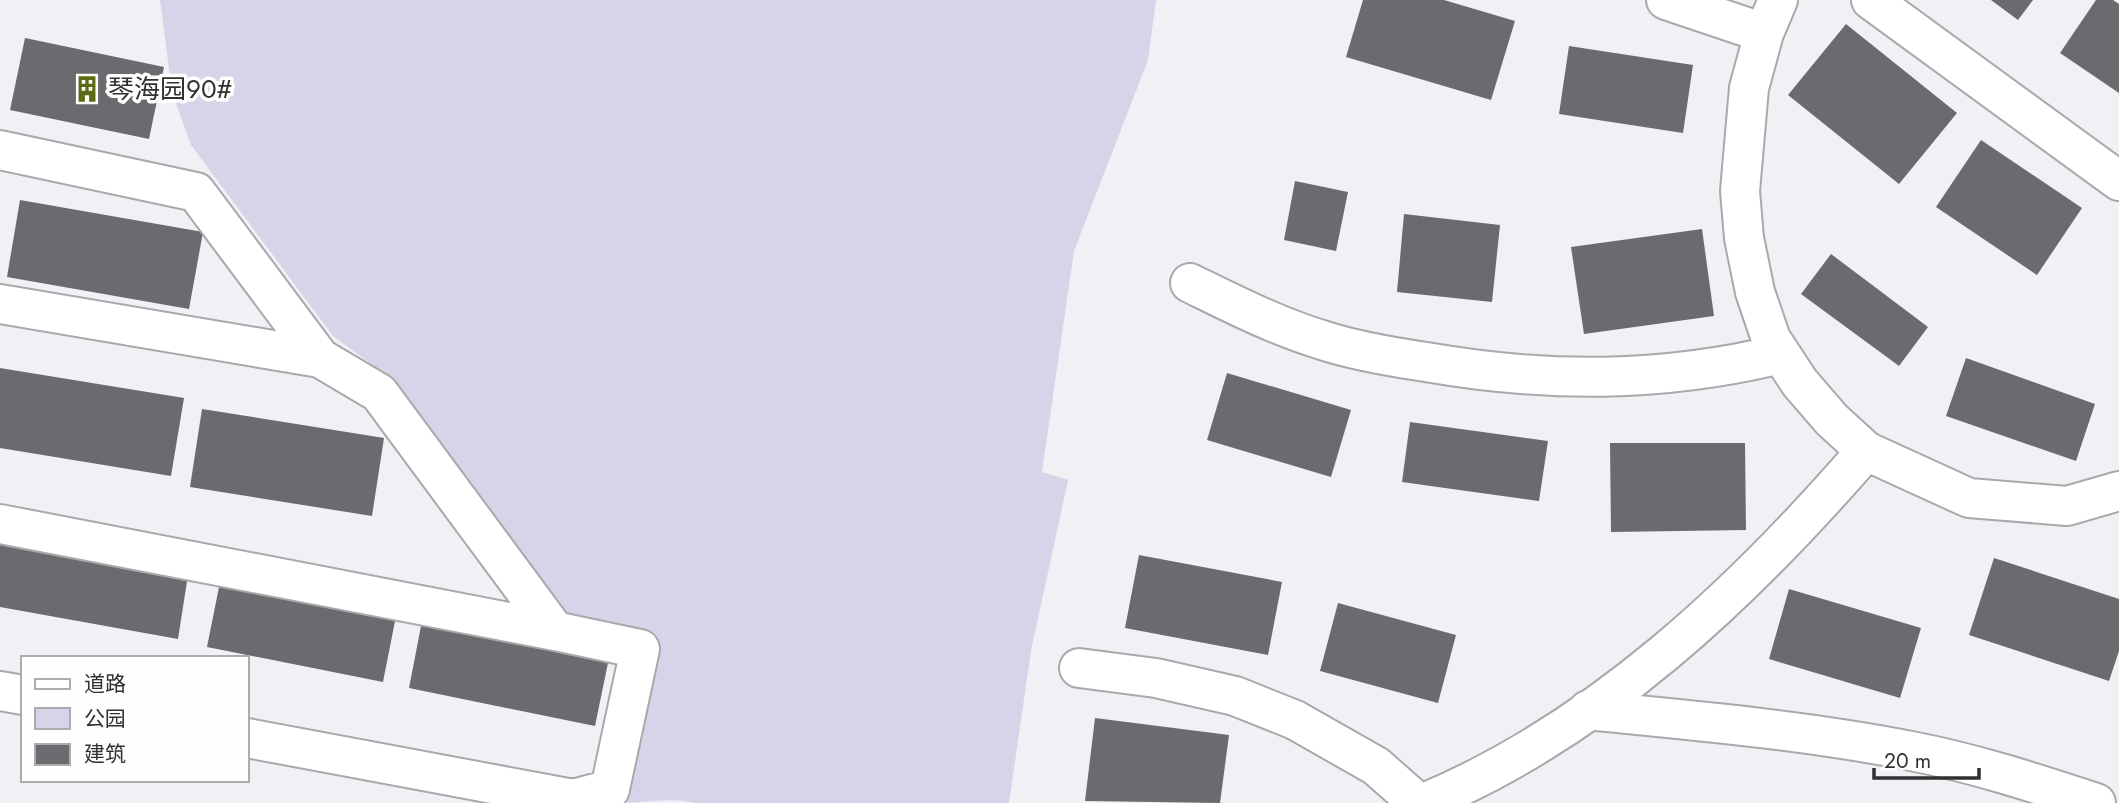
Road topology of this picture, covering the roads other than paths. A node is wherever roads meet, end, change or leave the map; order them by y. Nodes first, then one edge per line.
1 (1666, 0) edge
2 (1871, 0) edge
3 (1771, 16) edge
4 (0, 150) edge
5 (2119, 181) edge
6 (1190, 283) dead end
7 (0, 304) edge
8 (1781, 354) junction
9 (320, 358) junction
10 (1866, 451) junction
11 (2119, 491) edge
12 (0, 524) edge
13 (555, 631) junction
14 (1079, 668) dead end
15 (0, 691) edge
16 (21, 695) edge
17 (1588, 710) junction
18 (248, 738) edge
19 (1418, 803) edge
20 (1424, 803) edge
21 (2096, 803) edge

1 - 3 street
2 - 5 street
3 - 8 street
4 - 9 street
6 - 8 street
7 - 9 street
8 - 10 street
9 - 13 street
10 - 11 street
10 - 17 street
12 - 13 street
13 - 18 street
14 - 19 street
15 - 16 street
17 - 20 street
17 - 21 street

